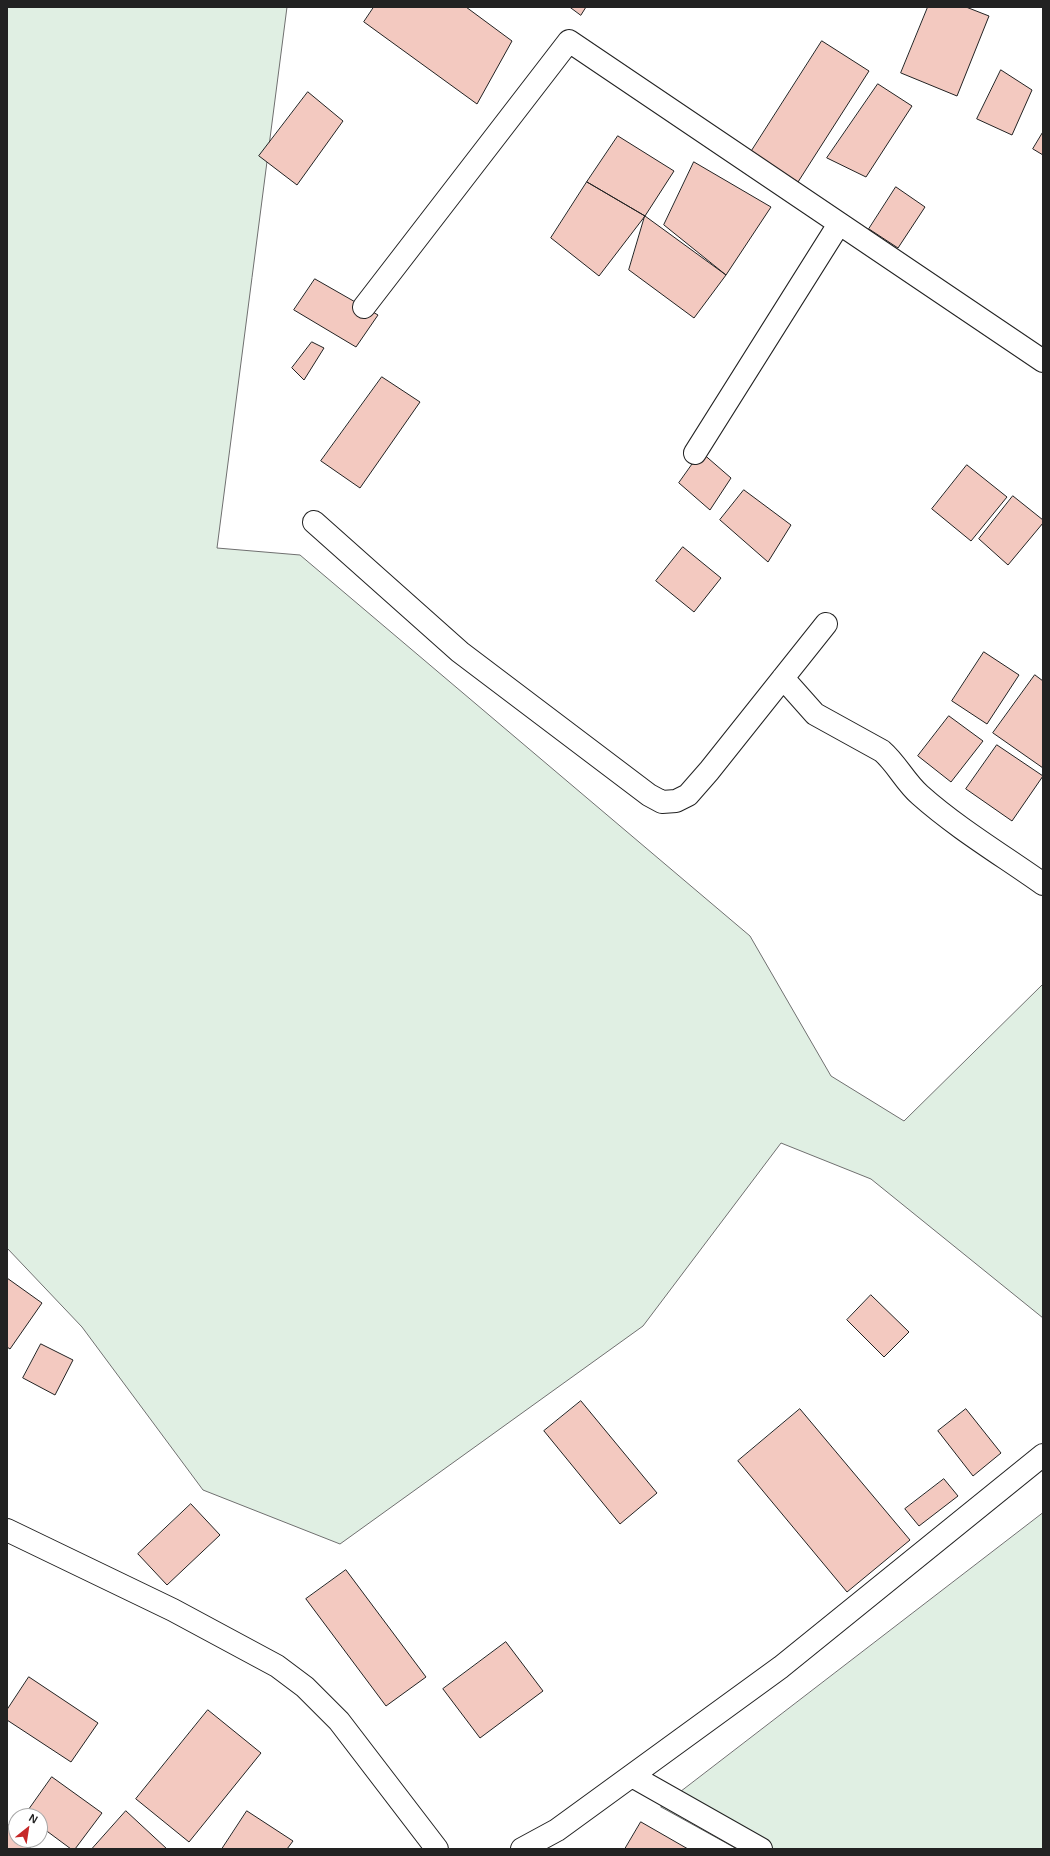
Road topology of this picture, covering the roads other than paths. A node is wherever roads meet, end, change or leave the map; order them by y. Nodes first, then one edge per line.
1 (839, 224) junction
2 (364, 307) dead end
3 (1043, 361) edge
4 (695, 453) dead end
5 (314, 522) dead end
6 (826, 624) dead end
7 (783, 678) junction
8 (1043, 884) edge
9 (1043, 1455) edge
10 (7, 1530) edge
11 (632, 1776) junction
12 (437, 1849) edge
13 (522, 1849) edge
14 (761, 1849) edge

1 - 2 street
1 - 3 street
1 - 4 street
5 - 7 street
6 - 7 street
7 - 8 street
9 - 11 street
10 - 12 street
11 - 13 street
11 - 14 street

